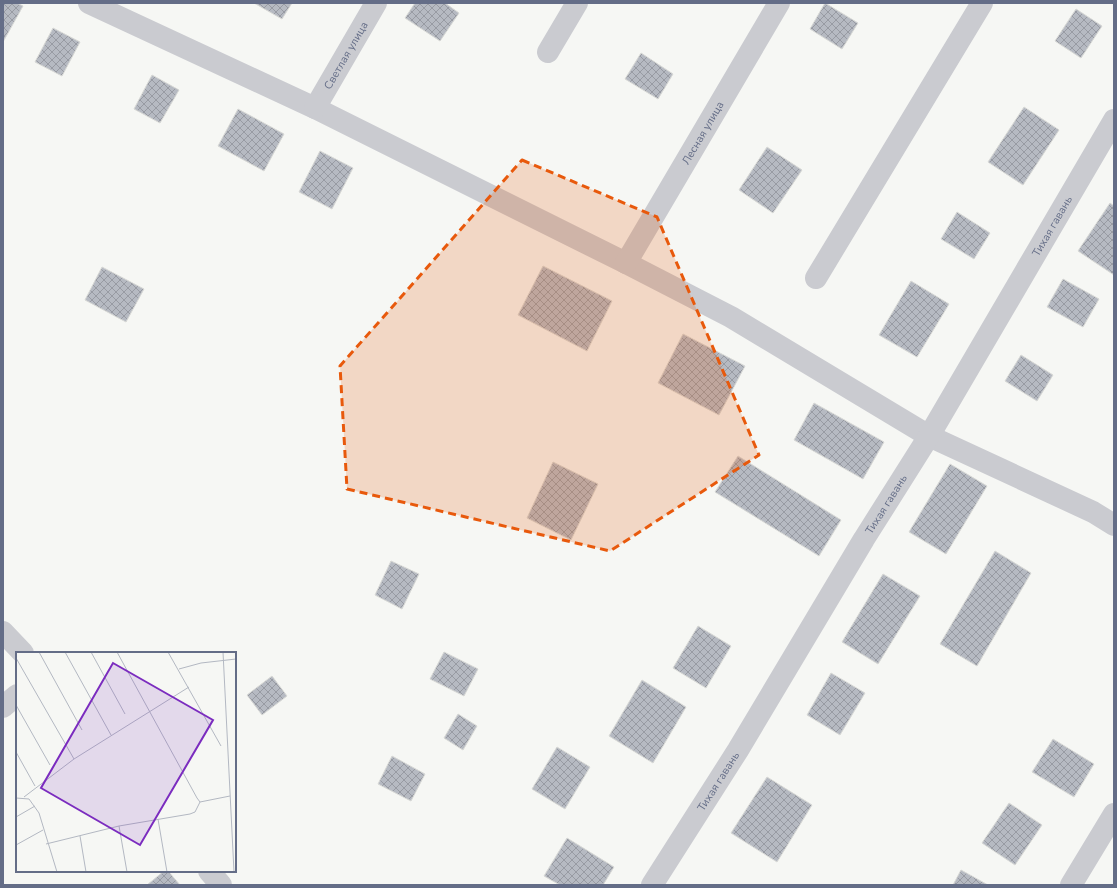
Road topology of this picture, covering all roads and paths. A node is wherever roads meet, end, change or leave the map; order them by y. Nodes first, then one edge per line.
1 (89, 3) edge
2 (376, 3) edge
3 (577, 3) edge
4 (779, 3) edge
5 (982, 3) edge
6 (548, 52) dead end
7 (315, 108) junction
8 (1114, 120) edge
9 (626, 263) junction
10 (816, 278) dead end
11 (929, 436) junction
12 (1114, 525) edge
13 (3, 632) edge
14 (22, 652) edge
15 (16, 696) edge
16 (3, 707) edge
17 (1114, 814) edge
18 (210, 872) edge
19 (221, 885) edge
20 (652, 885) edge
21 (1071, 885) edge

1 - 7 street
2 - 7 street, Светлая улица
3 - 6 street
4 - 9 street, Лесная улица
5 - 10 street
7 - 9 street
8 - 11 street, Тихая гавань
9 - 11 street
11 - 12 street
11 - 20 street, Тихая гавань
13 - 14 street
15 - 16 street
17 - 21 street
18 - 19 street

